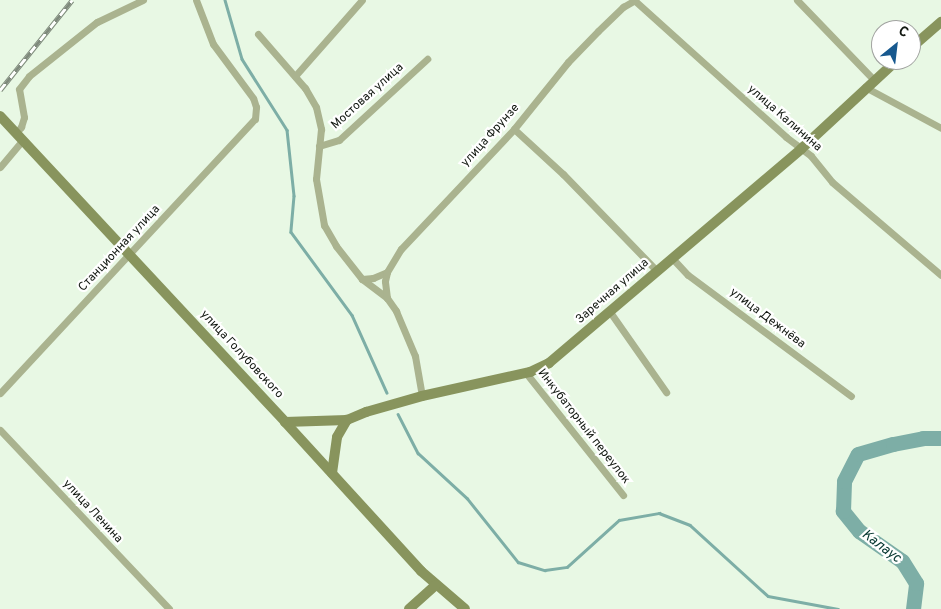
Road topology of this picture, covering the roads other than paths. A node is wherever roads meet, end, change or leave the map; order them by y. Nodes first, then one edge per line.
1 (143, 0) edge
2 (196, 0) edge
3 (362, 0) edge
4 (634, 0) edge
5 (797, 0) edge
6 (941, 22) edge
7 (258, 34) dead end
8 (921, 39) edge
9 (427, 59) dead end
10 (885, 70) edge
11 (294, 76) junction
12 (874, 80) junction
13 (865, 87) junction
14 (0, 116) edge
15 (941, 128) edge
16 (514, 129) junction
17 (20, 137) junction
18 (320, 146) junction
19 (801, 149) junction
20 (0, 167) edge
21 (131, 255) junction
22 (672, 258) junction
23 (657, 271) junction
24 (387, 272) junction
25 (941, 275) edge
26 (362, 278) junction
27 (386, 298) junction
28 (610, 312) junction
29 (526, 373) junction
30 (666, 392) dead end
31 (0, 394) edge
32 (422, 396) junction
33 (851, 396) dead end
34 (347, 420) junction
35 (285, 422) junction
36 (0, 430) edge
37 (332, 473) junction
38 (623, 495) dead end
39 (436, 586) junction
40 (169, 609) edge
41 (409, 609) edge
42 (465, 609) edge

1 - 17 street
2 - 21 street, Станционная улица
3 - 11 street
4 - 16 street, улица Фрунзе
4 - 19 street, улица Калинина
5 - 12 street
6 - 8 street
7 - 11 street
9 - 18 street, Мостовая улица
10 - 12 street, Заречная улица
11 - 18 street
12 - 13 street, Заречная улица
13 - 15 street
13 - 19 street, Заречная улица
14 - 17 street, улица Голубовского
16 - 23 street
16 - 24 street, улица Фрунзе
17 - 20 street
17 - 21 street, улица Голубовского
18 - 26 street
19 - 22 street, Заречная улица
19 - 25 street, улица Калинина
21 - 31 street, Станционная улица
21 - 35 street, улица Голубовского
22 - 23 street, Заречная улица
22 - 33 street, улица Дежнёва
23 - 28 street, Заречная улица
24 - 26 street
24 - 27 street
26 - 27 street
27 - 32 street
28 - 29 street, Заречная улица
28 - 30 street
29 - 32 street, Заречная улица
29 - 38 street, Инкубаторный переулок
32 - 34 street, Заречная улица
34 - 35 street, Заречная улица
34 - 37 street
35 - 37 street, улица Голубовского
36 - 40 street, улица Ленина
37 - 39 street, улица Голубовского
39 - 41 street
39 - 42 street, улица Голубовского

